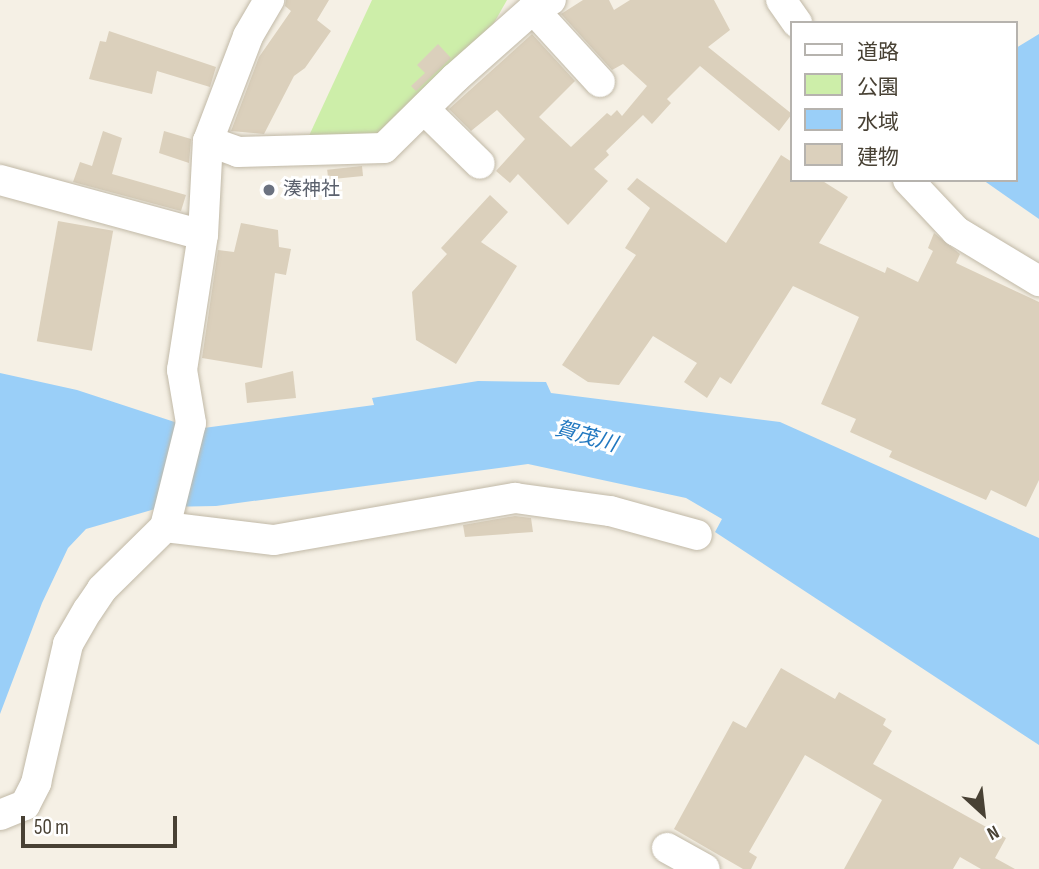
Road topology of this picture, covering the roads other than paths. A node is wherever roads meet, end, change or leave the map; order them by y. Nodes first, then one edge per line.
1 (269, 0) edge
2 (781, 0) edge
3 (542, 4) edge
4 (796, 21) edge
5 (600, 82) dead end
6 (424, 109) junction
7 (208, 141) junction
8 (480, 164) dead end
9 (0, 180) edge
10 (910, 182) edge
11 (203, 235) junction
12 (1039, 281) edge
13 (167, 517) junction
14 (697, 535) dead end
15 (0, 815) edge
16 (667, 848) dead end
17 (705, 869) edge

1 - 7 street
2 - 4 street
3 - 5 street
3 - 6 street
6 - 7 street
6 - 8 street
7 - 11 street
9 - 11 street
10 - 12 street
11 - 13 street
13 - 14 street
13 - 15 street
16 - 17 street

